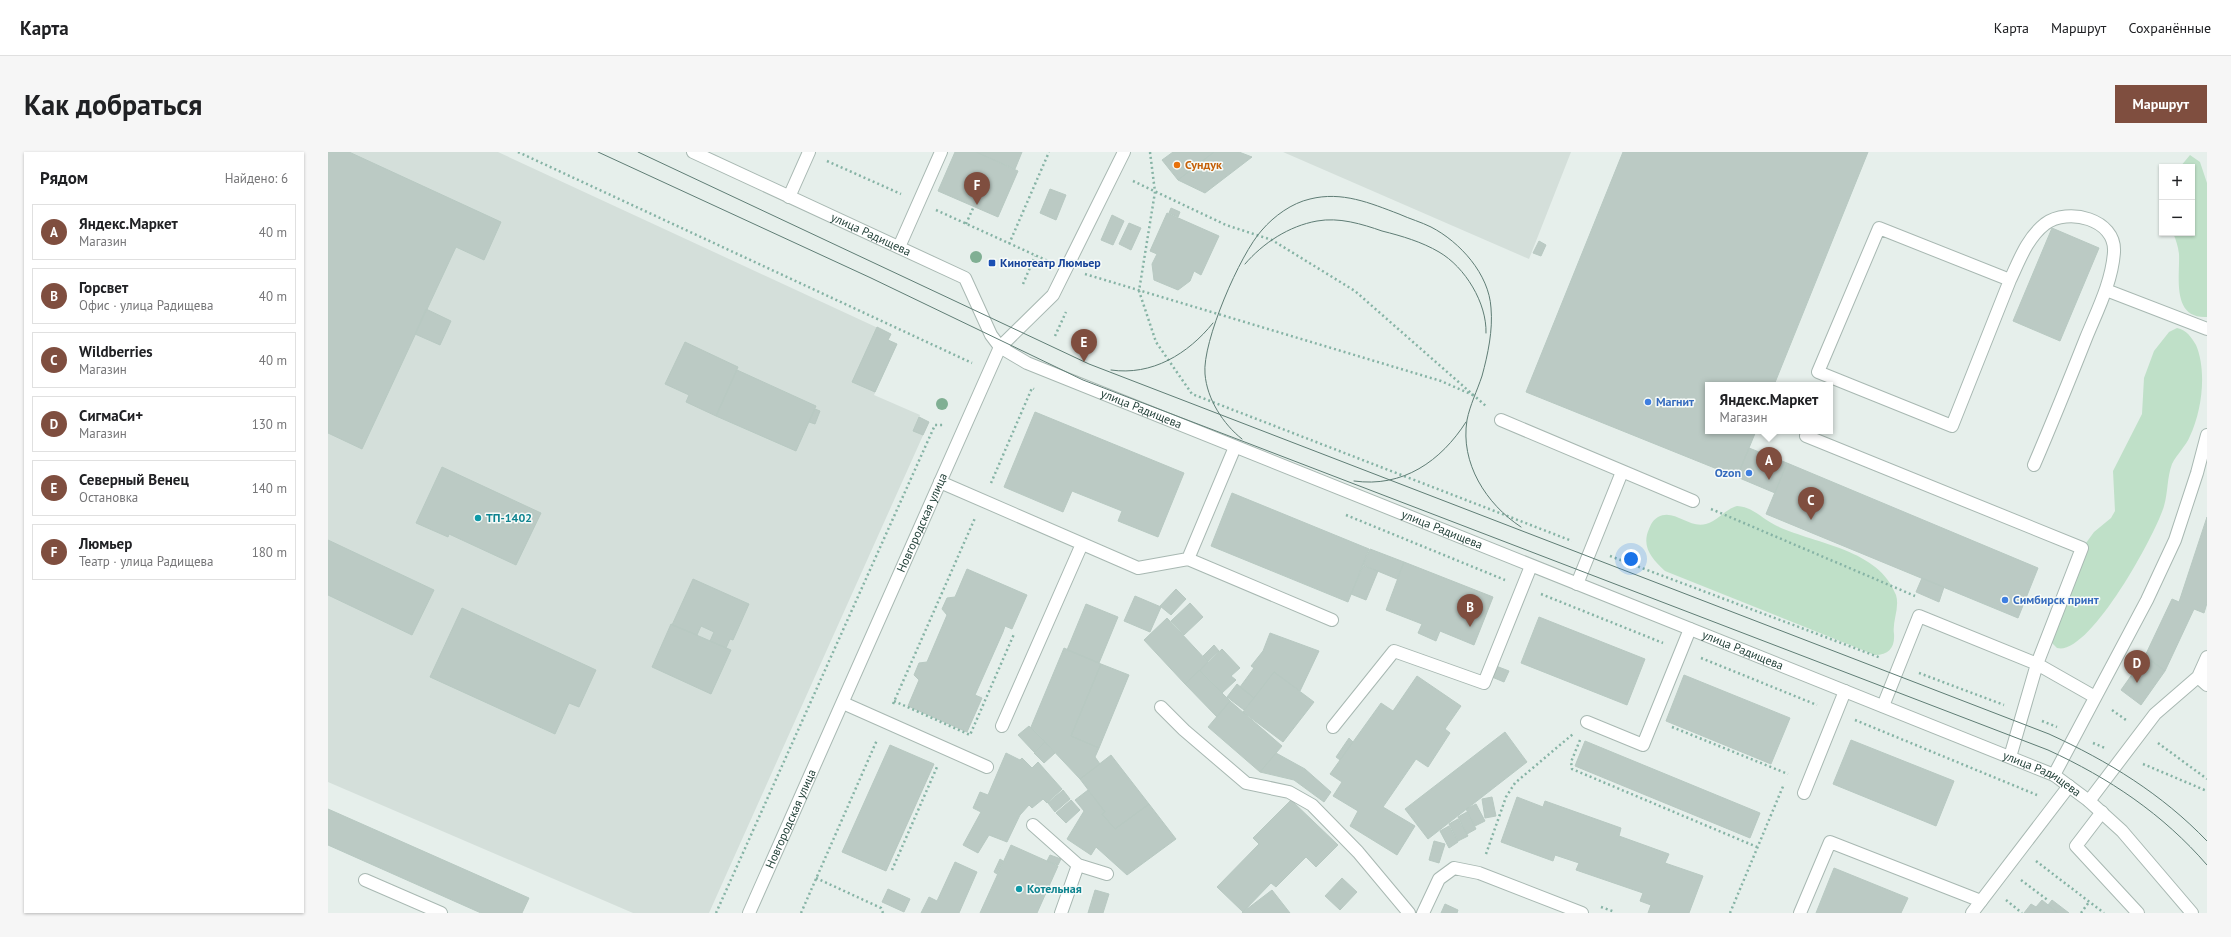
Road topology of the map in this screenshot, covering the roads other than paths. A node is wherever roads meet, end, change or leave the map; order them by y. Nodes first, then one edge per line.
1 (693, 152) edge
2 (809, 152) edge
3 (941, 152) edge
4 (1124, 152) edge
5 (789, 197) junction
6 (899, 248) junction
7 (2010, 280) junction
8 (2106, 290) junction
9 (2207, 329) edge
10 (1000, 348) junction
11 (1501, 420) dead end
12 (2207, 435) edge
13 (1806, 436) dead end
14 (1235, 447) junction
15 (2034, 465) dead end
16 (1622, 472) junction
17 (940, 482) junction
18 (1693, 501) road end
19 (1082, 544) junction
20 (1188, 559) junction
21 (1531, 566) junction
22 (1577, 584) junction
23 (1332, 620) dead end
24 (1690, 629) junction
25 (2207, 657) edge
26 (2037, 664) junction
27 (2207, 669) edge
28 (2198, 677) junction
29 (2207, 685) edge
30 (1845, 691) junction
31 (2095, 697) junction
32 (842, 703) junction
33 (1883, 706) junction
34 (1161, 707) dead end
35 (1587, 722) road end
36 (1002, 726) dead end
37 (1333, 726) dead end
38 (2010, 757) junction
39 (987, 767) dead end
40 (2054, 775) junction
41 (2069, 786) junction
42 (1804, 793) dead end
43 (2089, 801) junction
44 (2102, 812) junction
45 (1033, 825) dead end
46 (1078, 865) junction
47 (1107, 874) dead end
48 (365, 880) dead end
49 (1981, 902) junction
50 (441, 913) edge
51 (749, 913) edge
52 (1062, 913) edge
53 (1409, 913) edge
54 (1423, 913) edge
55 (1582, 913) edge
56 (1800, 913) edge
57 (1972, 913) edge
58 (2138, 913) edge
59 (2192, 913) edge

1 - 5 street, улица Радищева
2 - 5 street
3 - 6 street
4 - 10 street, Новгородская улица
5 - 6 street, улица Радищева
6 - 10 street, улица Радищева
7 - 7 street
7 - 8 street
8 - 9 street
8 - 15 street
10 - 14 street, улица Радищева
10 - 17 street, Новгородская улица
11 - 16 street
12 - 31 street
13 - 26 street
14 - 20 street
14 - 21 street, улица Радищева
16 - 18 street
16 - 22 street
17 - 19 street
17 - 32 street, Новгородская улица
19 - 20 street
19 - 36 street
20 - 23 street
21 - 22 street, улица Радищева
21 - 37 street
22 - 24 street, улица Радищева
24 - 30 street, улица Радищева
24 - 35 street
25 - 28 street
26 - 31 street
26 - 33 street
26 - 38 street
27 - 28 street
28 - 29 street
28 - 43 street
30 - 33 street, улица Радищева
30 - 42 street
31 - 40 street
32 - 39 street
32 - 51 street, Новгородская улица
33 - 38 street, улица Радищева
34 - 53 street
38 - 40 street, улица Радищева
40 - 41 street, улица Радищева
41 - 43 street, улица Радищева
41 - 49 street
43 - 44 street, улица Радищева
44 - 58 street
44 - 59 street, улица Радищева
45 - 46 street
46 - 47 street
46 - 52 street
48 - 50 street
49 - 56 street
49 - 57 street
54 - 55 street

